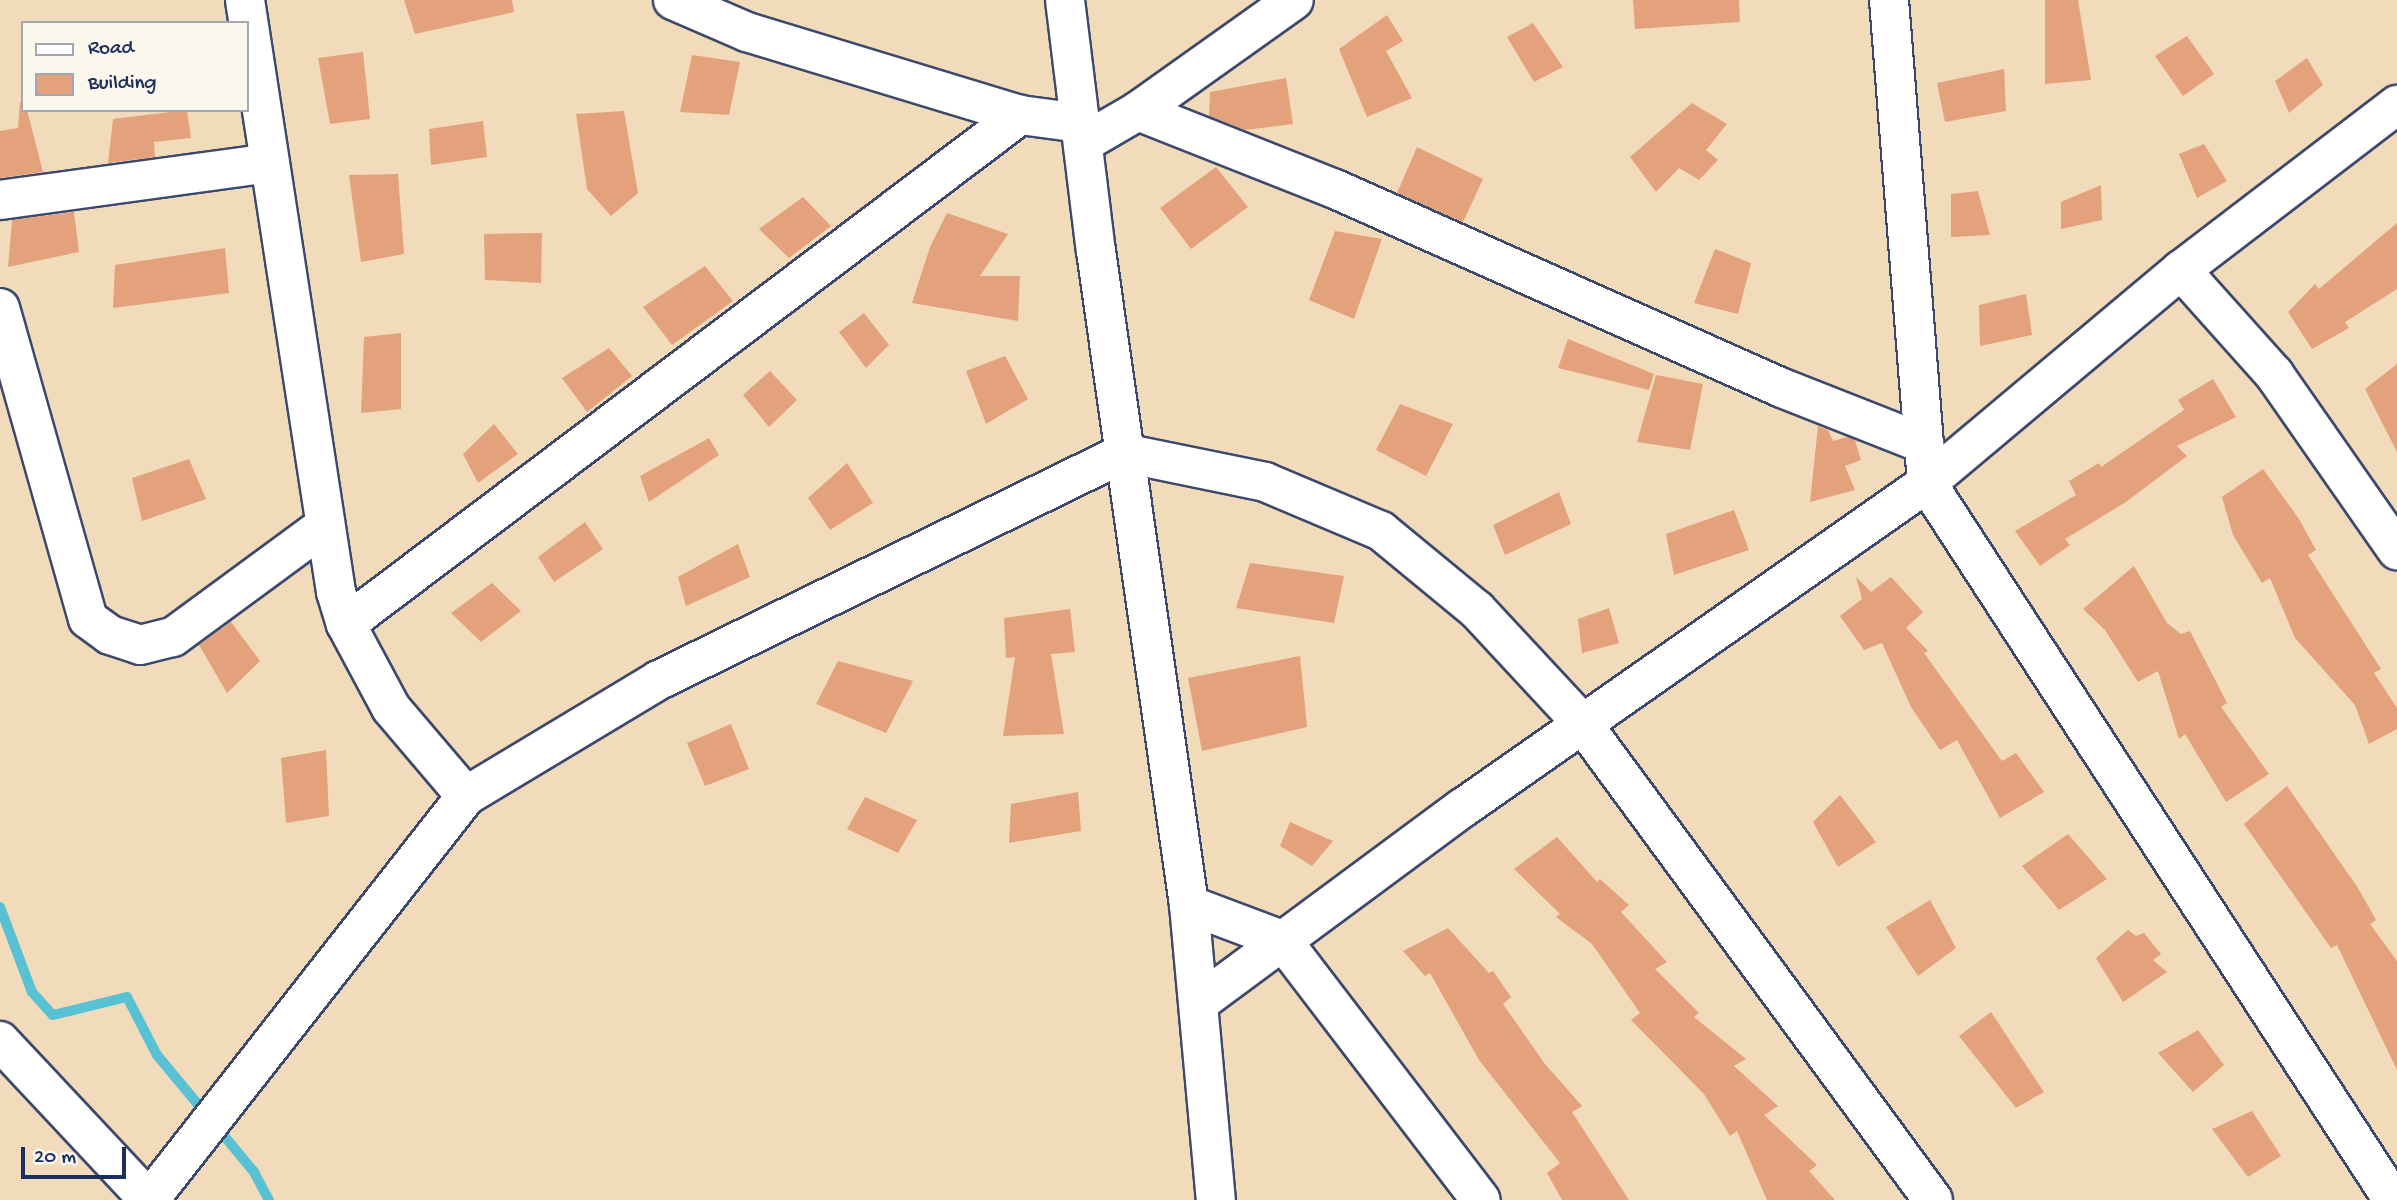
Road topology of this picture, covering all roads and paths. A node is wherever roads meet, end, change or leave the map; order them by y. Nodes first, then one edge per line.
1 (245, 0) edge
2 (673, 0) edge
3 (1065, 0) edge
4 (1294, 0) edge
5 (1889, 0) edge
6 (2397, 105) edge
7 (1138, 111) junction
8 (1020, 115) junction
9 (1082, 133) junction
10 (269, 163) junction
11 (0, 200) edge
12 (2181, 270) junction
13 (0, 308) edge
14 (1924, 444) junction
15 (1124, 453) junction
16 (1927, 483) junction
17 (324, 526) junction
18 (2397, 550) edge
19 (346, 624) junction
20 (1582, 723) junction
21 (466, 796) junction
22 (1189, 905) junction
23 (1282, 940) junction
24 (1200, 1002) junction
25 (0, 1041) edge
26 (149, 1200) edge
27 (1216, 1200) edge
28 (1481, 1200) edge
29 (1933, 1200) edge
30 (2393, 1200) edge

1 - 10 street
2 - 8 street
3 - 9 street
4 - 7 street
5 - 14 street
6 - 12 street
7 - 9 street
7 - 14 street
8 - 9 street
8 - 19 street
9 - 15 street
10 - 11 street
10 - 17 street
12 - 16 street
12 - 18 street
13 - 17 street
14 - 16 street
15 - 20 street
15 - 21 street
15 - 22 street
16 - 20 street
16 - 30 street
17 - 19 street
19 - 21 street
20 - 23 street
20 - 29 street
21 - 26 street
22 - 23 street
22 - 24 street
23 - 24 street
23 - 28 street
24 - 27 street
25 - 26 street

